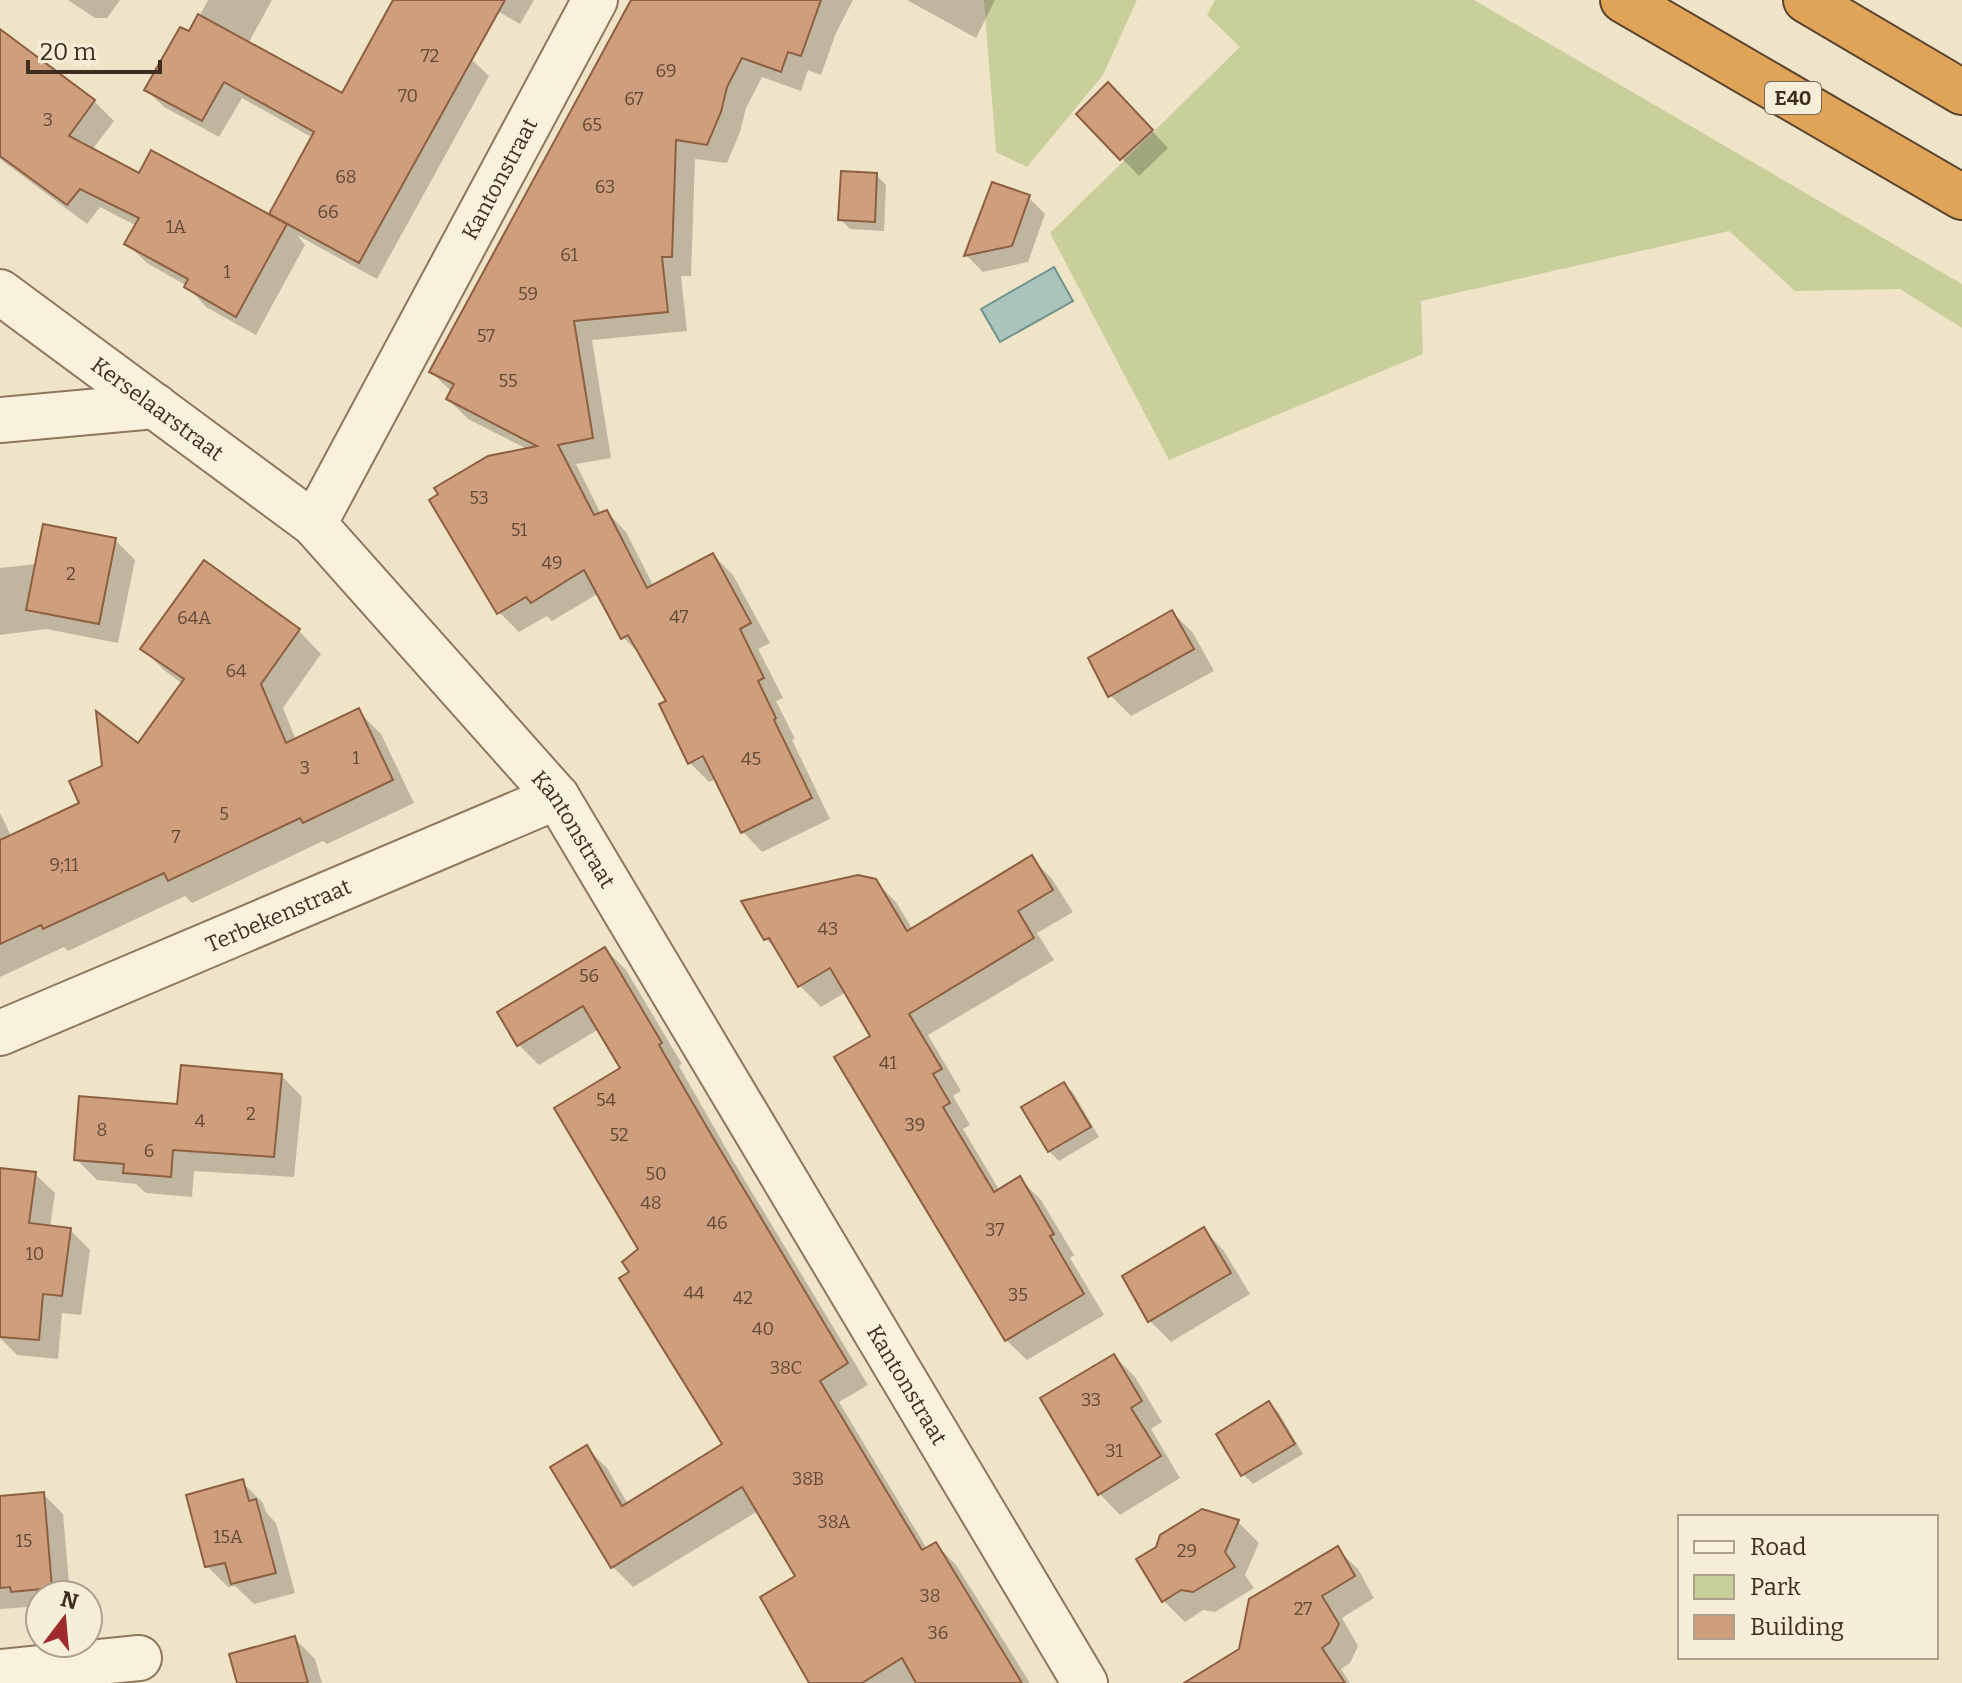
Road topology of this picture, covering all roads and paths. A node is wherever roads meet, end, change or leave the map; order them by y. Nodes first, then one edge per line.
1 (595, 0) edge
2 (1623, 0) edge
3 (1806, 0) edge
4 (1962, 92) edge
5 (1962, 197) edge
6 (0, 292) edge
7 (155, 406) junction
8 (0, 420) edge
9 (314, 524) junction
10 (557, 797) junction
11 (0, 1033) edge
12 (139, 1658) dead end
13 (0, 1672) edge
14 (1085, 1683) edge

1 - 9 street, Kantonstraat
2 - 5 highway, E40
3 - 4 highway
6 - 7 street, Kerselaarstraat
7 - 8 street
7 - 9 street, Kerselaarstraat
9 - 10 street, Kantonstraat
10 - 11 street, Terbekenstraat
10 - 14 street, Kantonstraat
12 - 13 street

